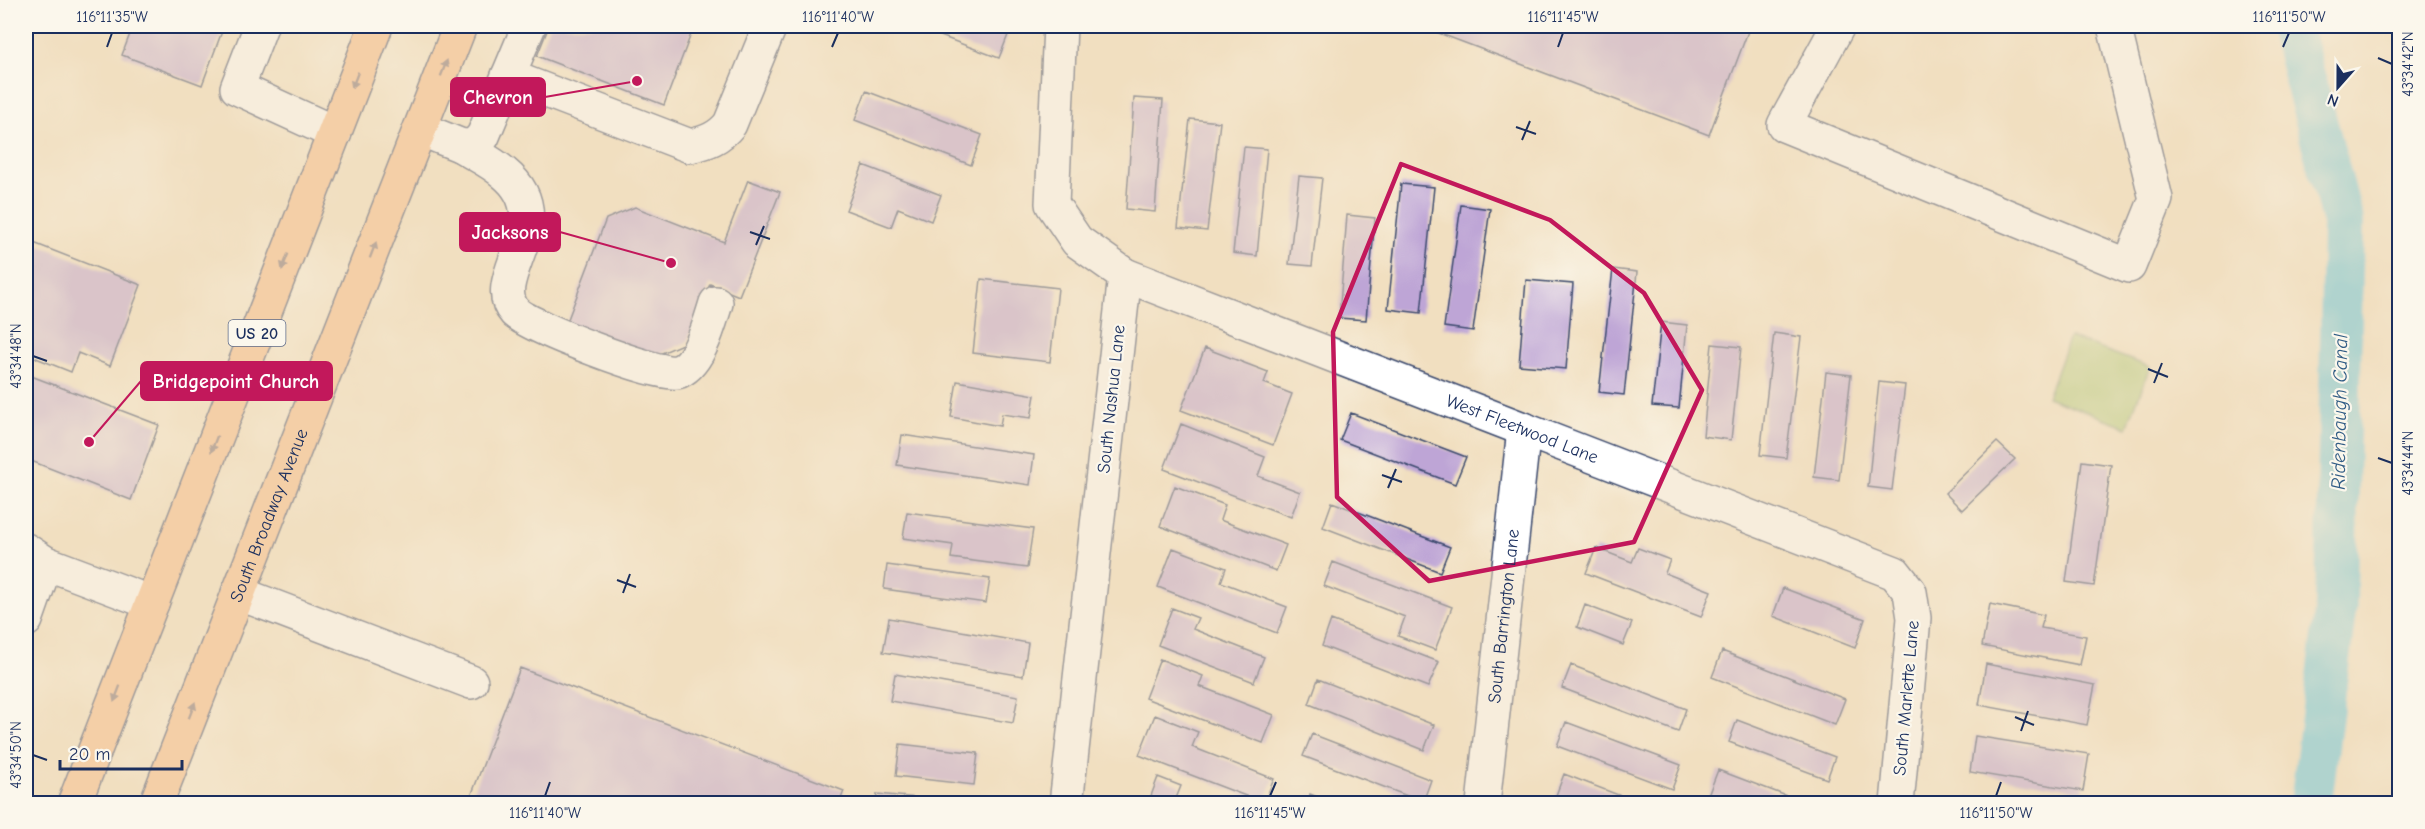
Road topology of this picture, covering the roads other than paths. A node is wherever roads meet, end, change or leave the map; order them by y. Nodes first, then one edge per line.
1 (261, 26) edge
2 (376, 26) edge
3 (460, 26) edge
4 (529, 26) edge
5 (771, 26) edge
6 (1060, 26) edge
7 (1838, 26) edge
8 (2114, 26) edge
9 (508, 76) junction
10 (420, 129) junction
11 (334, 133) junction
12 (462, 146) junction
13 (1125, 275) junction
14 (716, 303) dead end
15 (1524, 429) junction
16 (36, 556) edge
17 (238, 592) junction
18 (1910, 592) joint
19 (152, 603) junction
20 (26, 620) edge
21 (471, 682) dead end
22 (74, 804) edge
23 (156, 804) edge
24 (1066, 804) edge
25 (1483, 804) edge
26 (1897, 804) edge

1 - 11 street
2 -> 11 main road, US 20
10 -> 3 main road, South Broadway Avenue
4 - 9 street
5 - 9 street
6 - 13 street
7 - 8 street
9 - 12 street
10 - 12 street
17 -> 10 main road, South Broadway Avenue
11 -> 19 main road, US 20
12 - 14 street
13 - 15 street, West Fleetwood Lane
13 - 24 street, South Nashua Lane
15 - 18 street, West Fleetwood Lane
15 - 25 street, South Barrington Lane
16 - 19 street
16 - 20 street
17 - 21 street
23 -> 17 main road, South Broadway Avenue
18 - 26 street, South Marlette Lane
19 -> 22 main road, US 20

